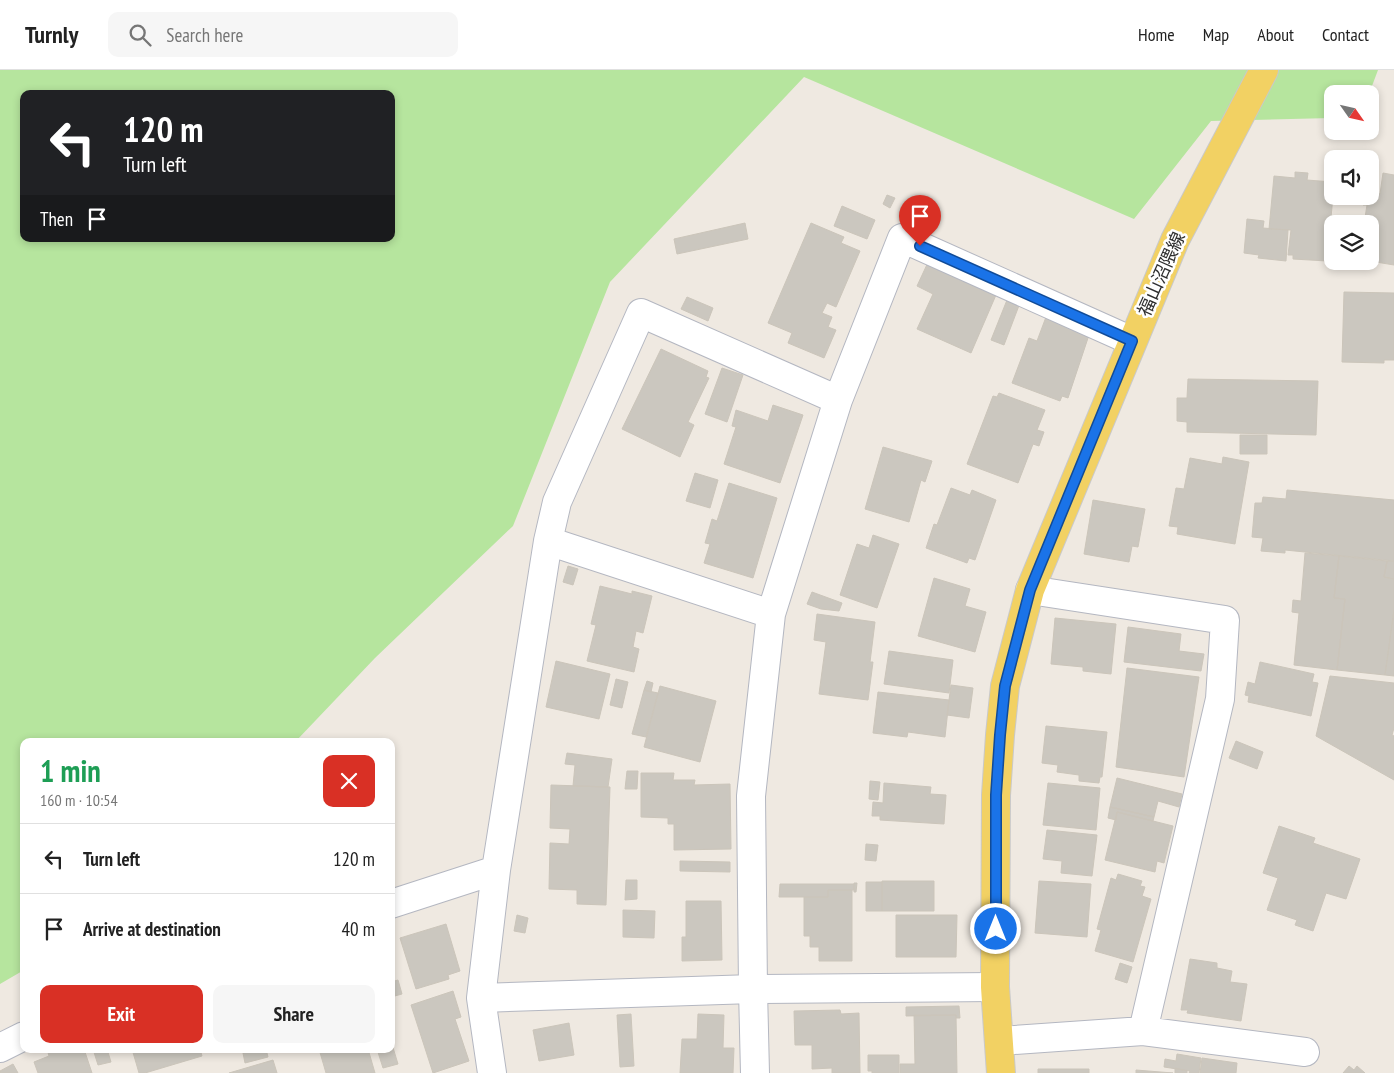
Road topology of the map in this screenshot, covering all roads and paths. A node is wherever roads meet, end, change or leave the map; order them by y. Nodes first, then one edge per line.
1 (1264, 70) edge
2 (1132, 341) junction
3 (838, 400) junction
4 (548, 541) junction
5 (1030, 590) junction
6 (771, 614) junction
7 (496, 870) junction
8 (395, 903) edge
9 (995, 986) junction
10 (753, 989) junction
11 (481, 998) junction
12 (1143, 1031) junction
13 (20, 1038) edge
14 (1000, 1041) junction
15 (0, 1048) edge
16 (1305, 1052) dead end
17 (492, 1073) edge
18 (755, 1073) edge
19 (1001, 1073) edge

1 - 2 main road, 福山沼隈線
2 - 3 street
2 - 5 main road, 福山沼隈線
3 - 4 street
3 - 6 street
4 - 6 street
4 - 7 street
5 - 9 main road, 福山沼隈線
5 - 12 street
6 - 10 street
7 - 8 street
7 - 11 street
9 - 10 street
9 - 14 main road, 福山沼隈線
10 - 11 street
10 - 18 street
11 - 17 street
12 - 14 street
12 - 16 street
13 - 15 street
14 - 19 main road, 福山沼隈線

